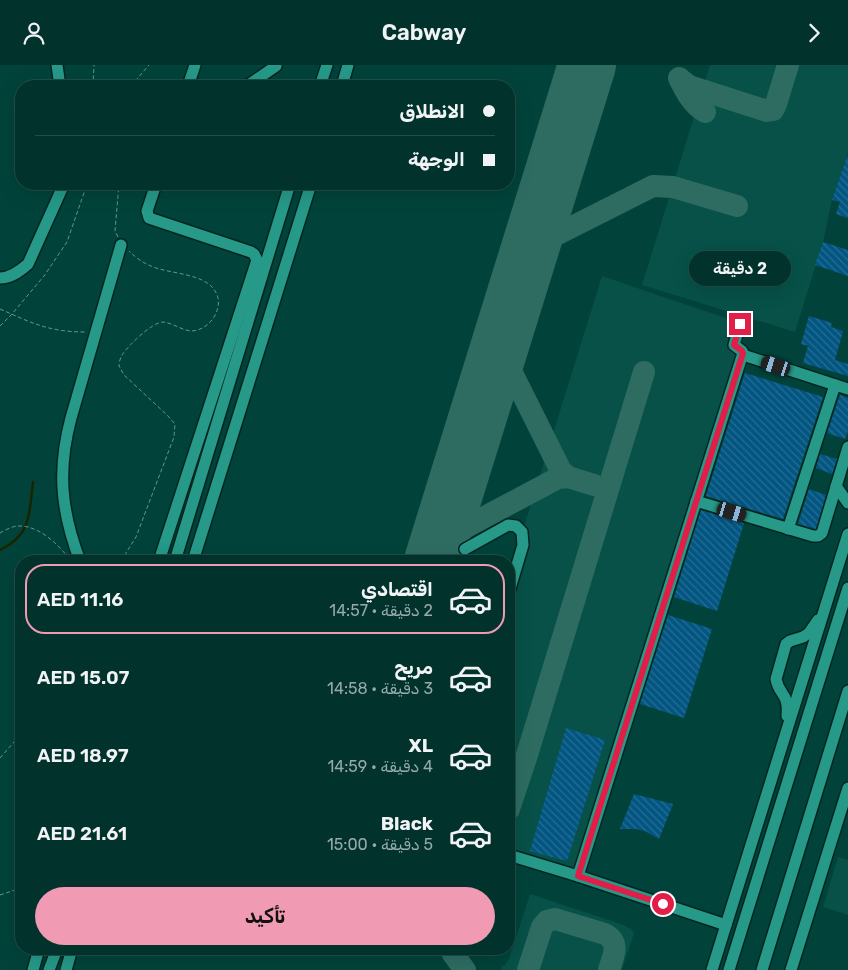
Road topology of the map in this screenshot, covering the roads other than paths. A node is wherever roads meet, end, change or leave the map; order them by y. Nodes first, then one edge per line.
1 (57, 65) edge
2 (195, 65) edge
3 (328, 65) edge
4 (348, 65) edge
5 (276, 66) edge
6 (59, 80) edge
7 (190, 80) edge
8 (256, 80) edge
9 (322, 80) edge
10 (327, 80) edge
11 (344, 80) edge
12 (61, 190) edge
13 (154, 190) edge
14 (288, 190) edge
15 (310, 190) edge
16 (121, 245) road end
17 (0, 278) edge
18 (740, 324) dead end
19 (743, 355) junction
20 (834, 385) junction
21 (848, 389) edge
22 (848, 447) edge
23 (836, 486) junction
24 (696, 501) junction
25 (848, 503) edge
26 (788, 529) junction
27 (848, 534) edge
28 (465, 549) dead end
29 (78, 555) edge
30 (161, 555) edge
31 (177, 555) edge
32 (195, 555) edge
33 (515, 572) edge
34 (848, 588) edge
35 (824, 610) junction
36 (848, 691) edge
37 (786, 734) junction
38 (848, 787) edge
39 (515, 857) edge
40 (578, 876) junction
41 (726, 925) junction
42 (37, 955) edge
43 (54, 955) edge
44 (70, 955) edge
45 (33, 970) edge
46 (48, 970) edge
47 (66, 970) edge
48 (712, 970) edge
49 (729, 970) edge
50 (762, 970) edge
51 (791, 970) edge

1 - 6 street
2 - 7 street
3 - 9 street
3 - 10 street
4 - 11 street
5 - 8 street
12 - 17 street
13 - 30 street
14 - 31 street
15 - 32 street
16 - 29 street
18 - 19 street
19 - 20 street
19 - 24 street
20 - 21 street
20 - 26 street
22 - 23 street
23 - 25 street
23 - 26 street
24 - 26 street
24 - 40 street
27 - 35 street
28 - 33 street
34 - 49 street
35 - 37 street
35 - 37 street
36 - 50 street
37 - 41 street
38 - 51 street
39 - 40 street
40 - 41 street
41 - 48 street
42 - 45 street
43 - 46 street
44 - 47 street

